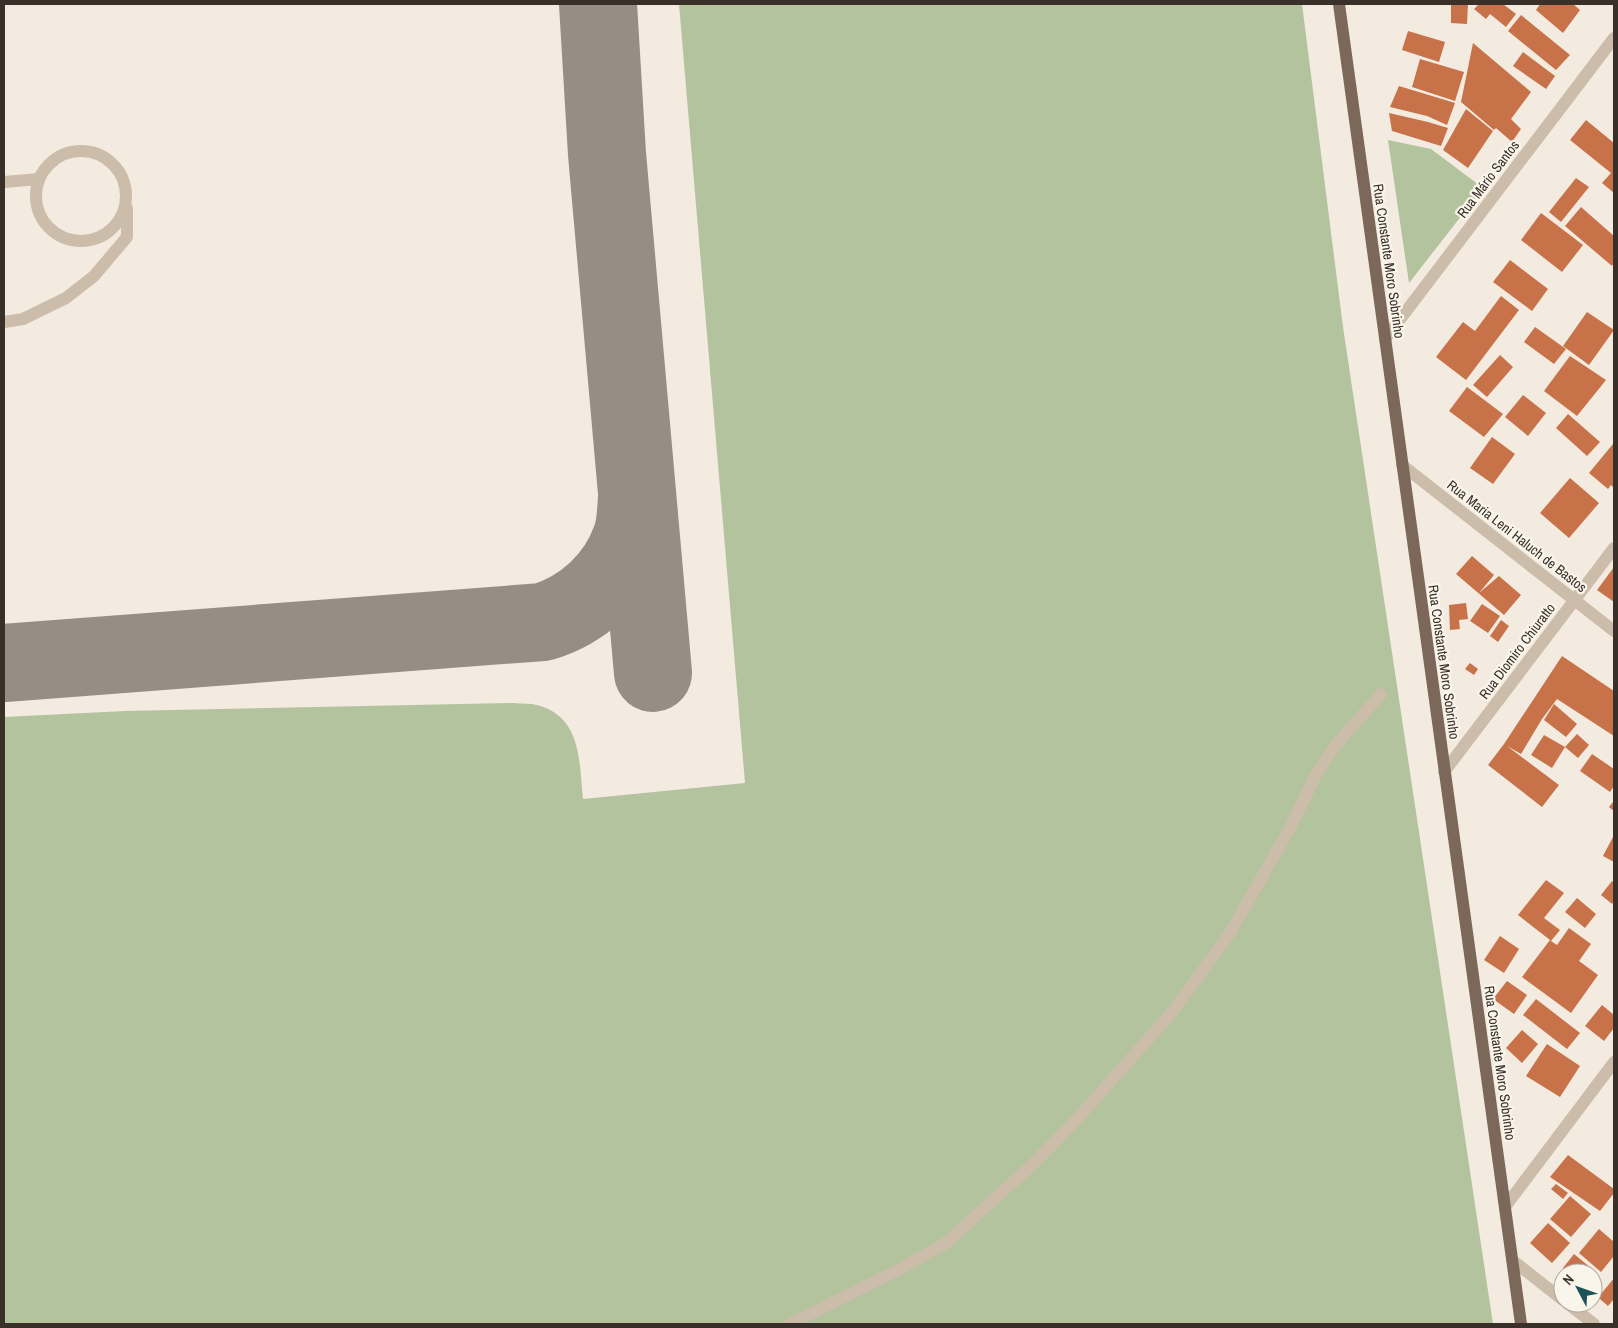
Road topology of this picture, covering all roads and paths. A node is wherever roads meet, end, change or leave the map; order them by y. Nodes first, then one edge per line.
1 (1339, 4) edge
2 (1614, 38) edge
3 (39, 179) junction
4 (4, 182) edge
5 (127, 196) junction
6 (4, 322) edge
7 (1385, 339) junction
8 (1402, 465) junction
9 (1614, 548) edge
10 (1574, 600) junction
11 (1614, 632) edge
12 (1381, 694) dead end
13 (1444, 772) junction
14 (1614, 1062) edge
15 (1505, 1207) junction
16 (1512, 1260) junction
17 (1553, 1292) edge
18 (1580, 1313) edge
19 (790, 1324) edge
20 (1521, 1324) edge
21 (1594, 1324) edge

1 - 7 main road, Rua Constante Moro Sobrinho
2 - 7 street, Rua Mário Santos
3 - 4 street
3 - 5 street
3 - 5 street
5 - 6 street
7 - 8 main road, Rua Constante Moro Sobrinho
8 - 10 street, Rua Maria Leni Haluch de Bastos
8 - 13 main road, Rua Constante Moro Sobrinho
9 - 10 street, Rua Diomiro Chiuratto
10 - 11 street, Rua Maria Leni Haluch de Bastos
10 - 13 street, Rua Diomiro Chiuratto
12 - 19 street
13 - 15 main road, Rua Constante Moro Sobrinho
14 - 15 street
15 - 16 main road, Rua Constante Moro Sobrinho
16 - 17 street
16 - 20 main road, Rua Constante Moro Sobrinho
18 - 21 street

